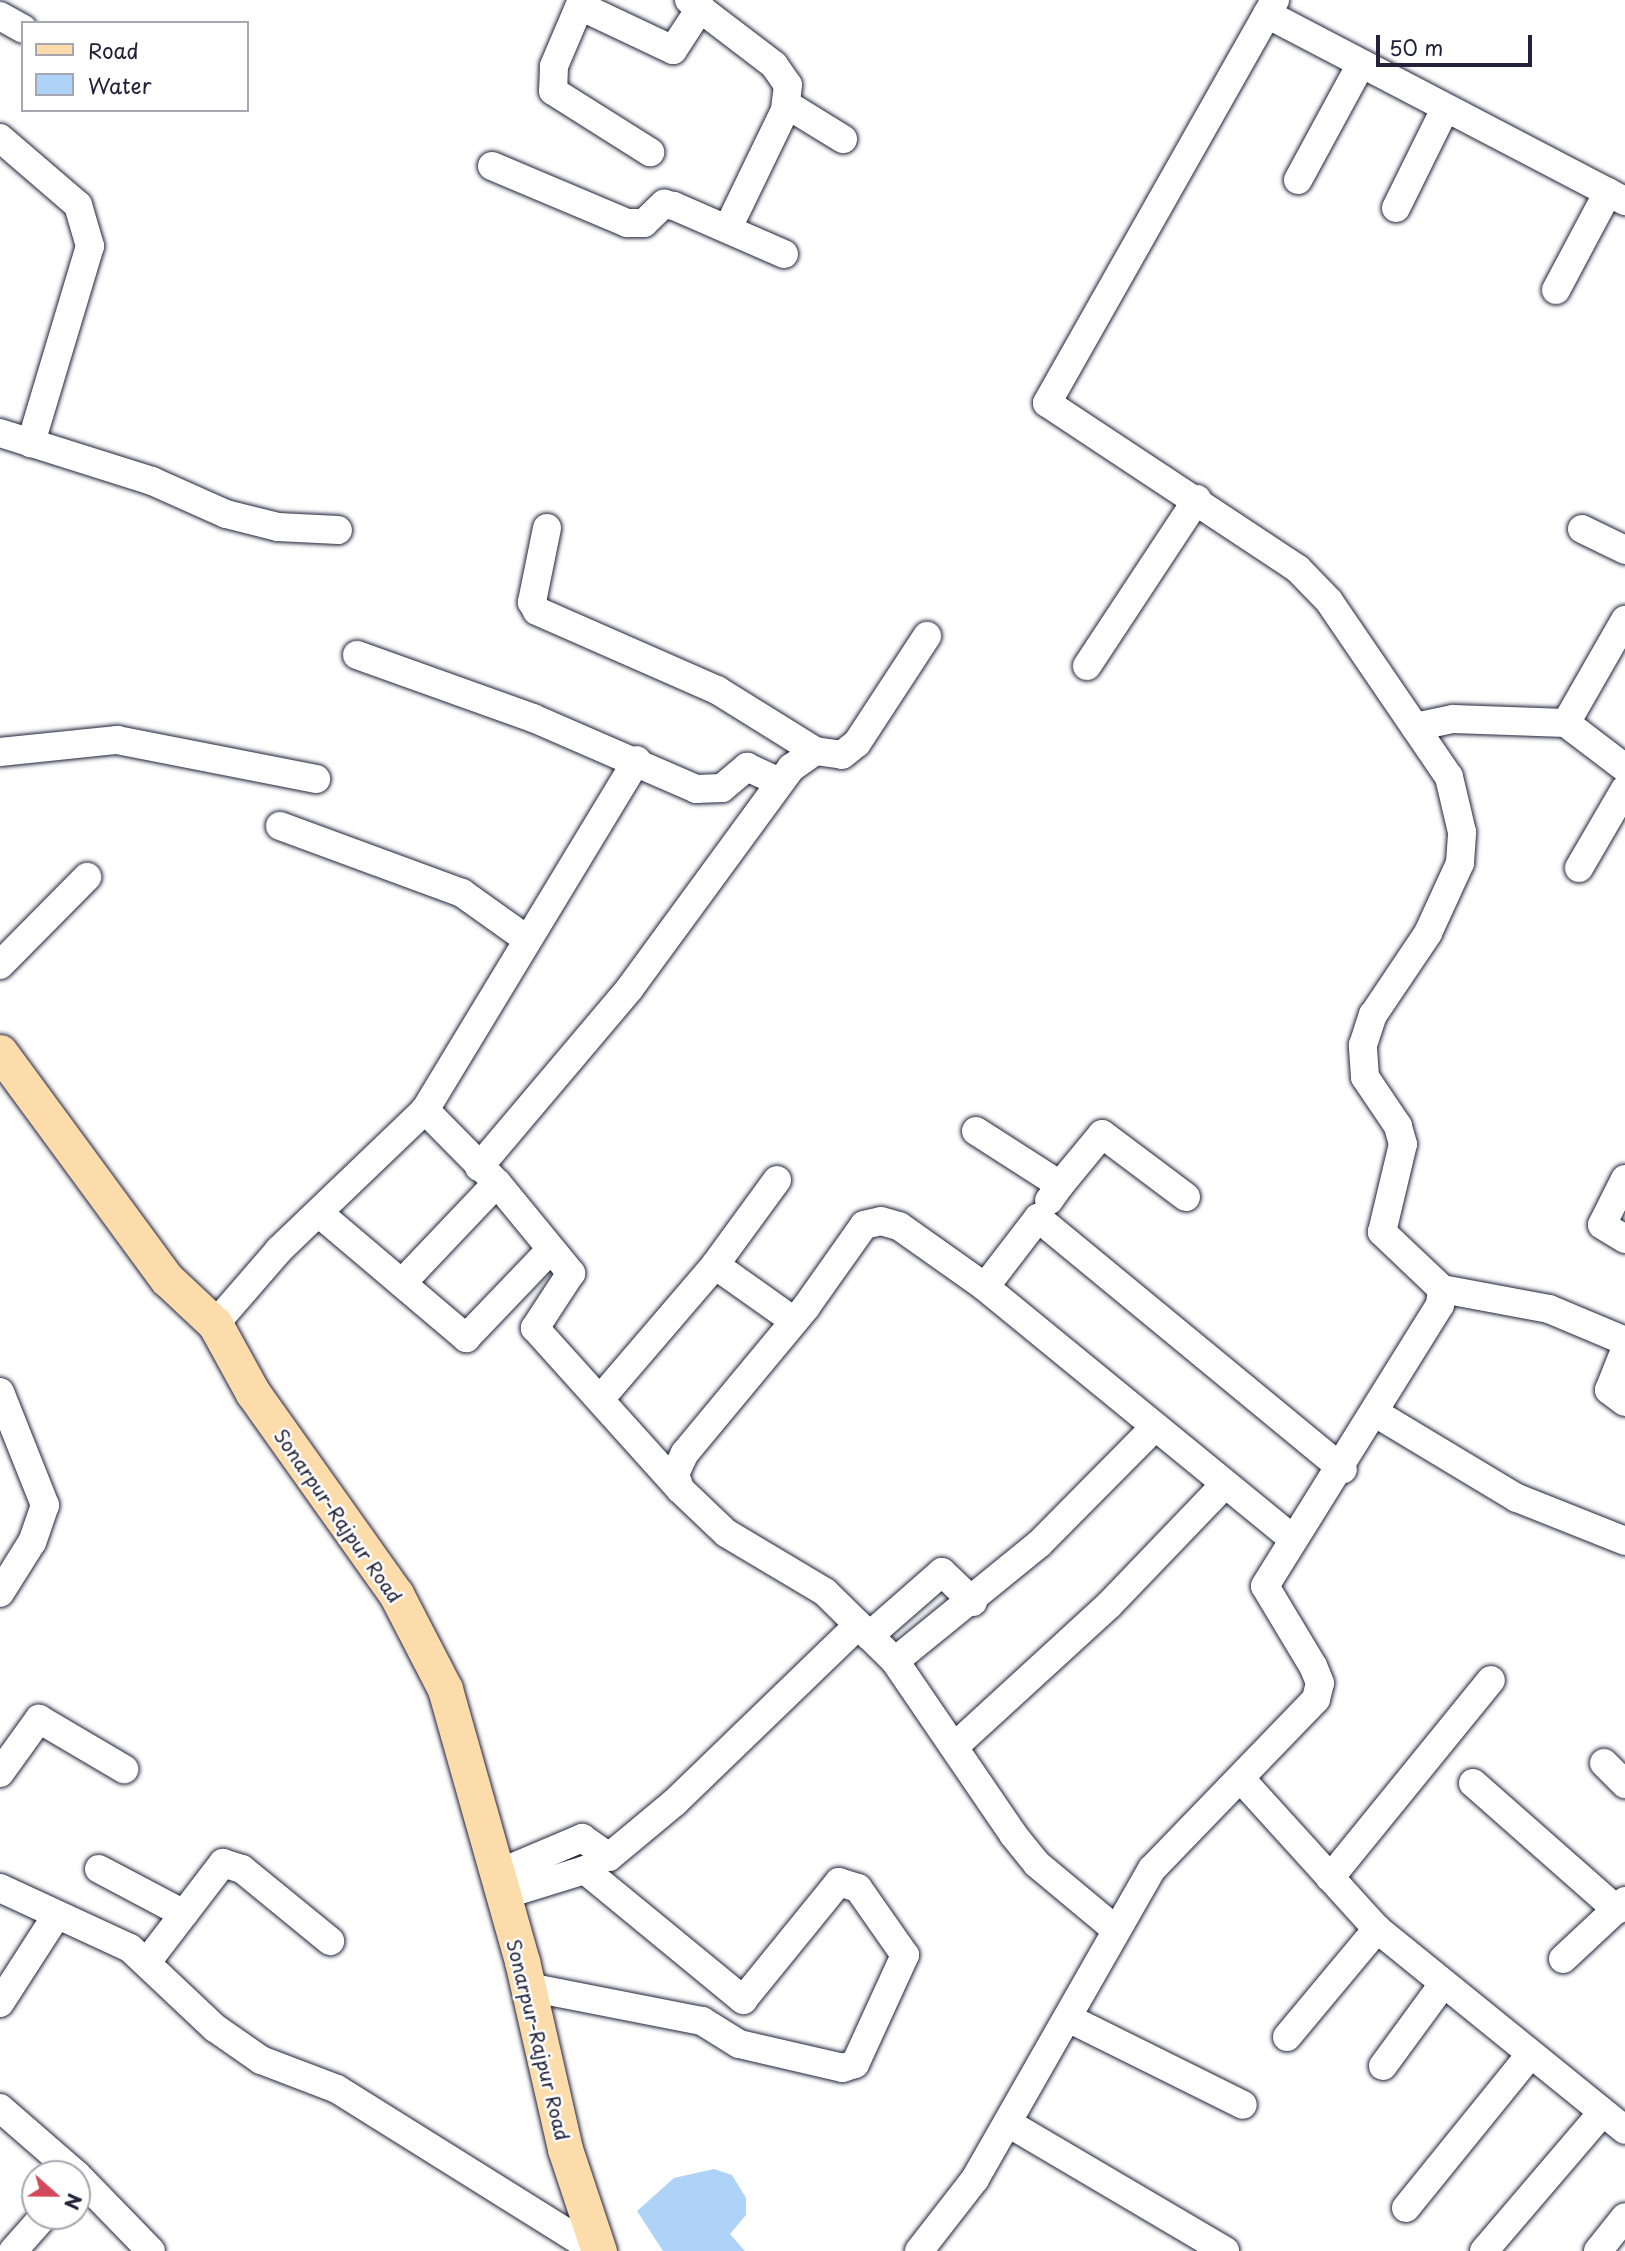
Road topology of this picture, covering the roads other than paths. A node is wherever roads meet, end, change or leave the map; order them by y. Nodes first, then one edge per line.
1 (581, 3) edge
2 (695, 4) edge
3 (1271, 7) edge
4 (0, 16) edge
5 (21, 28) edge
6 (1361, 64) junction
7 (786, 104) junction
8 (1445, 109) junction
9 (0, 138) edge
10 (843, 139) dead end
11 (650, 152) dead end
12 (492, 166) dead end
13 (1297, 180) dead end
14 (1617, 197) edge
15 (1396, 208) dead end
16 (729, 226) junction
17 (784, 254) dead end
18 (1556, 290) dead end
19 (0, 433) edge
20 (31, 443) junction
21 (1197, 499) junction
22 (547, 528) dead end
23 (1582, 529) dead end
24 (338, 530) dead end
25 (1625, 550) edge
26 (1625, 620) edge
27 (926, 636) dead end
28 (357, 655) dead end
29 (1087, 666) dead end
30 (1566, 723) junction
31 (1415, 727) junction
32 (0, 751) edge
33 (815, 751) junction
34 (637, 760) junction
35 (1625, 768) edge
36 (316, 779) dead end
37 (779, 782) junction
38 (1625, 789) edge
39 (281, 826) dead end
40 (1579, 868) dead end
41 (86, 877) dead end
42 (525, 938) junction
43 (0, 965) edge
44 (0, 1052) edge
45 (425, 1110) junction
46 (976, 1131) dead end
47 (488, 1175) junction
48 (1625, 1179) edge
49 (777, 1180) dead end
50 (1060, 1185) junction
51 (1186, 1197) dead end
52 (320, 1214) junction
53 (1038, 1218) junction
54 (1625, 1239) edge
55 (550, 1250) junction
56 (715, 1265) junction
57 (402, 1283) junction
58 (985, 1287) junction
59 (1442, 1289) junction
60 (794, 1321) junction
61 (215, 1324) junction
62 (1625, 1341) edge
63 (1625, 1350) edge
64 (0, 1392) edge
65 (602, 1397) junction
66 (1625, 1402) edge
67 (1377, 1414) junction
68 (1153, 1429) junction
69 (1343, 1469) junction
70 (1224, 1485) junction
71 (680, 1489) junction
72 (1293, 1539) junction
73 (1625, 1541) edge
74 (3, 1582) edge
75 (973, 1602) junction
76 (863, 1630) junction
77 (895, 1661) junction
78 (1491, 1680) dead end
79 (954, 1747) junction
80 (1604, 1763) dead end
81 (124, 1769) dead end
82 (0, 1773) edge
83 (1241, 1779) junction
84 (1473, 1783) dead end
85 (1625, 1784) edge
86 (99, 1869) dead end
87 (1330, 1878) junction
88 (498, 1885) junction
89 (0, 1888) edge
90 (1621, 1905) edge
91 (184, 1914) junction
92 (56, 1916) junction
93 (1115, 1928) junction
94 (1377, 1929) junction
95 (330, 1941) dead end
96 (1563, 1959) dead end
97 (147, 1962) junction
98 (1443, 1984) junction
99 (529, 1987) junction
100 (0, 2003) edge
101 (1068, 2018) junction
102 (1287, 2037) dead end
103 (1530, 2055) junction
104 (1383, 2066) dead end
105 (1243, 2105) dead end
106 (0, 2108) edge
107 (1601, 2114) junction
108 (1008, 2123) junction
109 (1625, 2130) edge
110 (59, 2160) edge
111 (91, 2190) edge
112 (1406, 2208) dead end
113 (1625, 2217) edge
114 (32, 2230) edge
115 (13, 2251) edge
116 (151, 2251) edge
117 (597, 2251) edge
118 (919, 2251) edge
119 (1225, 2251) edge
120 (1484, 2251) edge
121 (1598, 2251) edge

1 - 2 street
1 - 11 street
2 - 7 street
3 - 6 street
3 - 21 street
4 - 5 street
6 - 8 street
6 - 13 street
7 - 10 street
7 - 16 street
8 - 14 street
8 - 15 street
9 - 20 street
12 - 16 street
14 - 18 street
16 - 17 street
19 - 20 street
20 - 24 street
21 - 29 street
21 - 31 street
22 - 33 street
23 - 25 street
26 - 30 street
27 - 33 street
28 - 34 street
30 - 31 street
30 - 35 street
31 - 59 street
32 - 36 street
33 - 37 street
34 - 37 street
34 - 42 street
37 - 47 street
38 - 40 street
39 - 42 street
41 - 43 street
42 - 45 street
44 - 61 main road, Sonarpur-Rajpur Road
45 - 47 street
45 - 52 street
46 - 50 street
47 - 55 street
47 - 57 street
48 - 54 street
49 - 56 street
50 - 51 street
50 - 53 street
52 - 57 street
52 - 61 street
53 - 58 street
53 - 69 street
55 - 57 street
55 - 65 street
56 - 60 street
56 - 65 street
58 - 60 street
58 - 68 street
59 - 62 street
59 - 67 street
60 - 71 street
61 - 88 main road, Sonarpur-Rajpur Road
63 - 66 street
64 - 74 street
65 - 71 street
67 - 69 street
67 - 73 street
68 - 70 street
68 - 75 street
69 - 72 street
70 - 72 street
70 - 79 street
71 - 76 street
72 - 83 street
75 - 76 street
75 - 77 street
76 - 77 street
76 - 88 street
77 - 79 street
78 - 87 street
79 - 93 street
80 - 85 street
81 - 82 street
83 - 87 street
83 - 93 street
84 - 90 street
86 - 91 street
87 - 94 street
88 - 99 main road, Sonarpur-Rajpur Road
88 - 99 street
89 - 92 street
90 - 96 street
91 - 95 street
91 - 97 street
92 - 97 street
92 - 100 street
93 - 101 street
94 - 98 street
94 - 102 street
97 - 117 street
98 - 103 street
98 - 104 street
99 - 117 main road, Sonarpur-Rajpur Road
101 - 105 street
101 - 108 street
103 - 107 street
103 - 112 street
106 - 110 street
107 - 109 street
107 - 120 street
108 - 118 street
108 - 119 street
111 - 116 street
113 - 121 street
114 - 115 street

